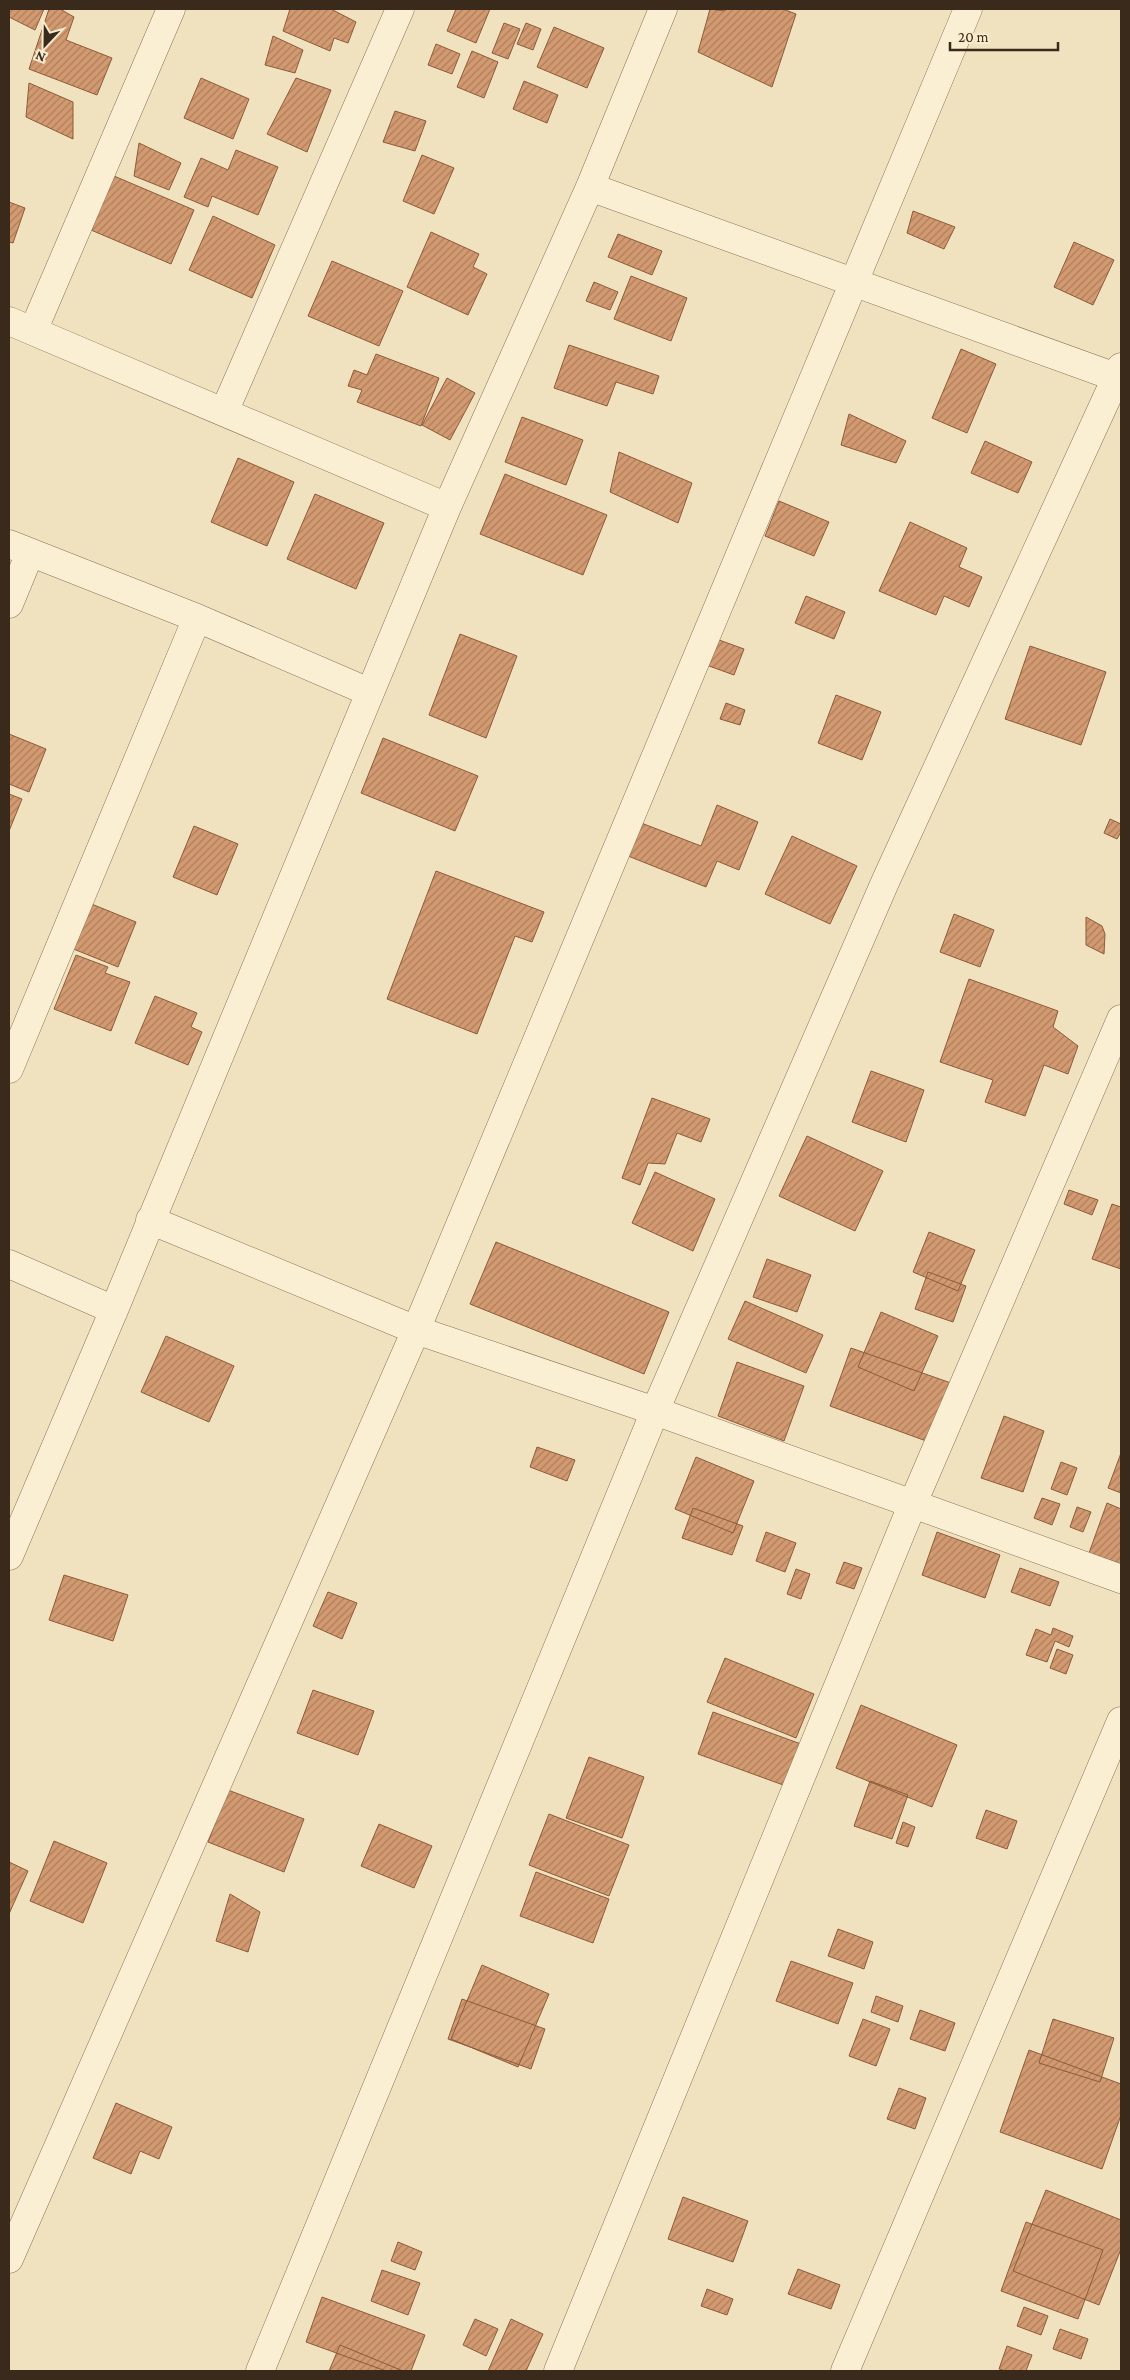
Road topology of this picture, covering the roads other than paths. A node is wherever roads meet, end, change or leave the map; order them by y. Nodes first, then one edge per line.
1 (172, 9) edge
2 (400, 9) edge
3 (663, 9) edge
4 (968, 9) edge
5 (590, 187) junction
6 (854, 282) junction
7 (9, 321) edge
8 (34, 331) junction
9 (1120, 374) edge
10 (224, 412) junction
11 (447, 507) junction
12 (19, 548) edge
13 (9, 604) edge
14 (197, 618) junction
15 (369, 692) junction
16 (1121, 1020) edge
17 (9, 1069) edge
18 (150, 1220) junction
19 (9, 1264) edge
20 (114, 1310) junction
21 (416, 1330) junction
22 (655, 1411) junction
23 (913, 1503) junction
24 (9, 1556) edge
25 (1121, 1579) edge
26 (1121, 1721) edge
27 (9, 2259) edge
28 (260, 2371) edge
29 (558, 2371) edge
30 (845, 2371) edge

1 - 8 street
2 - 10 street
3 - 5 street
4 - 6 street
5 - 6 street
5 - 11 street
6 - 9 street
6 - 21 street
7 - 8 street
8 - 10 street
9 - 22 street
10 - 11 street
11 - 15 street
12 - 13 street
12 - 14 street
14 - 15 street
14 - 17 street
15 - 18 street
16 - 23 street
18 - 20 street
18 - 21 street
19 - 20 street
20 - 24 street
21 - 22 street
21 - 27 street
22 - 23 street
22 - 28 street
23 - 25 street
23 - 29 street
26 - 30 street

